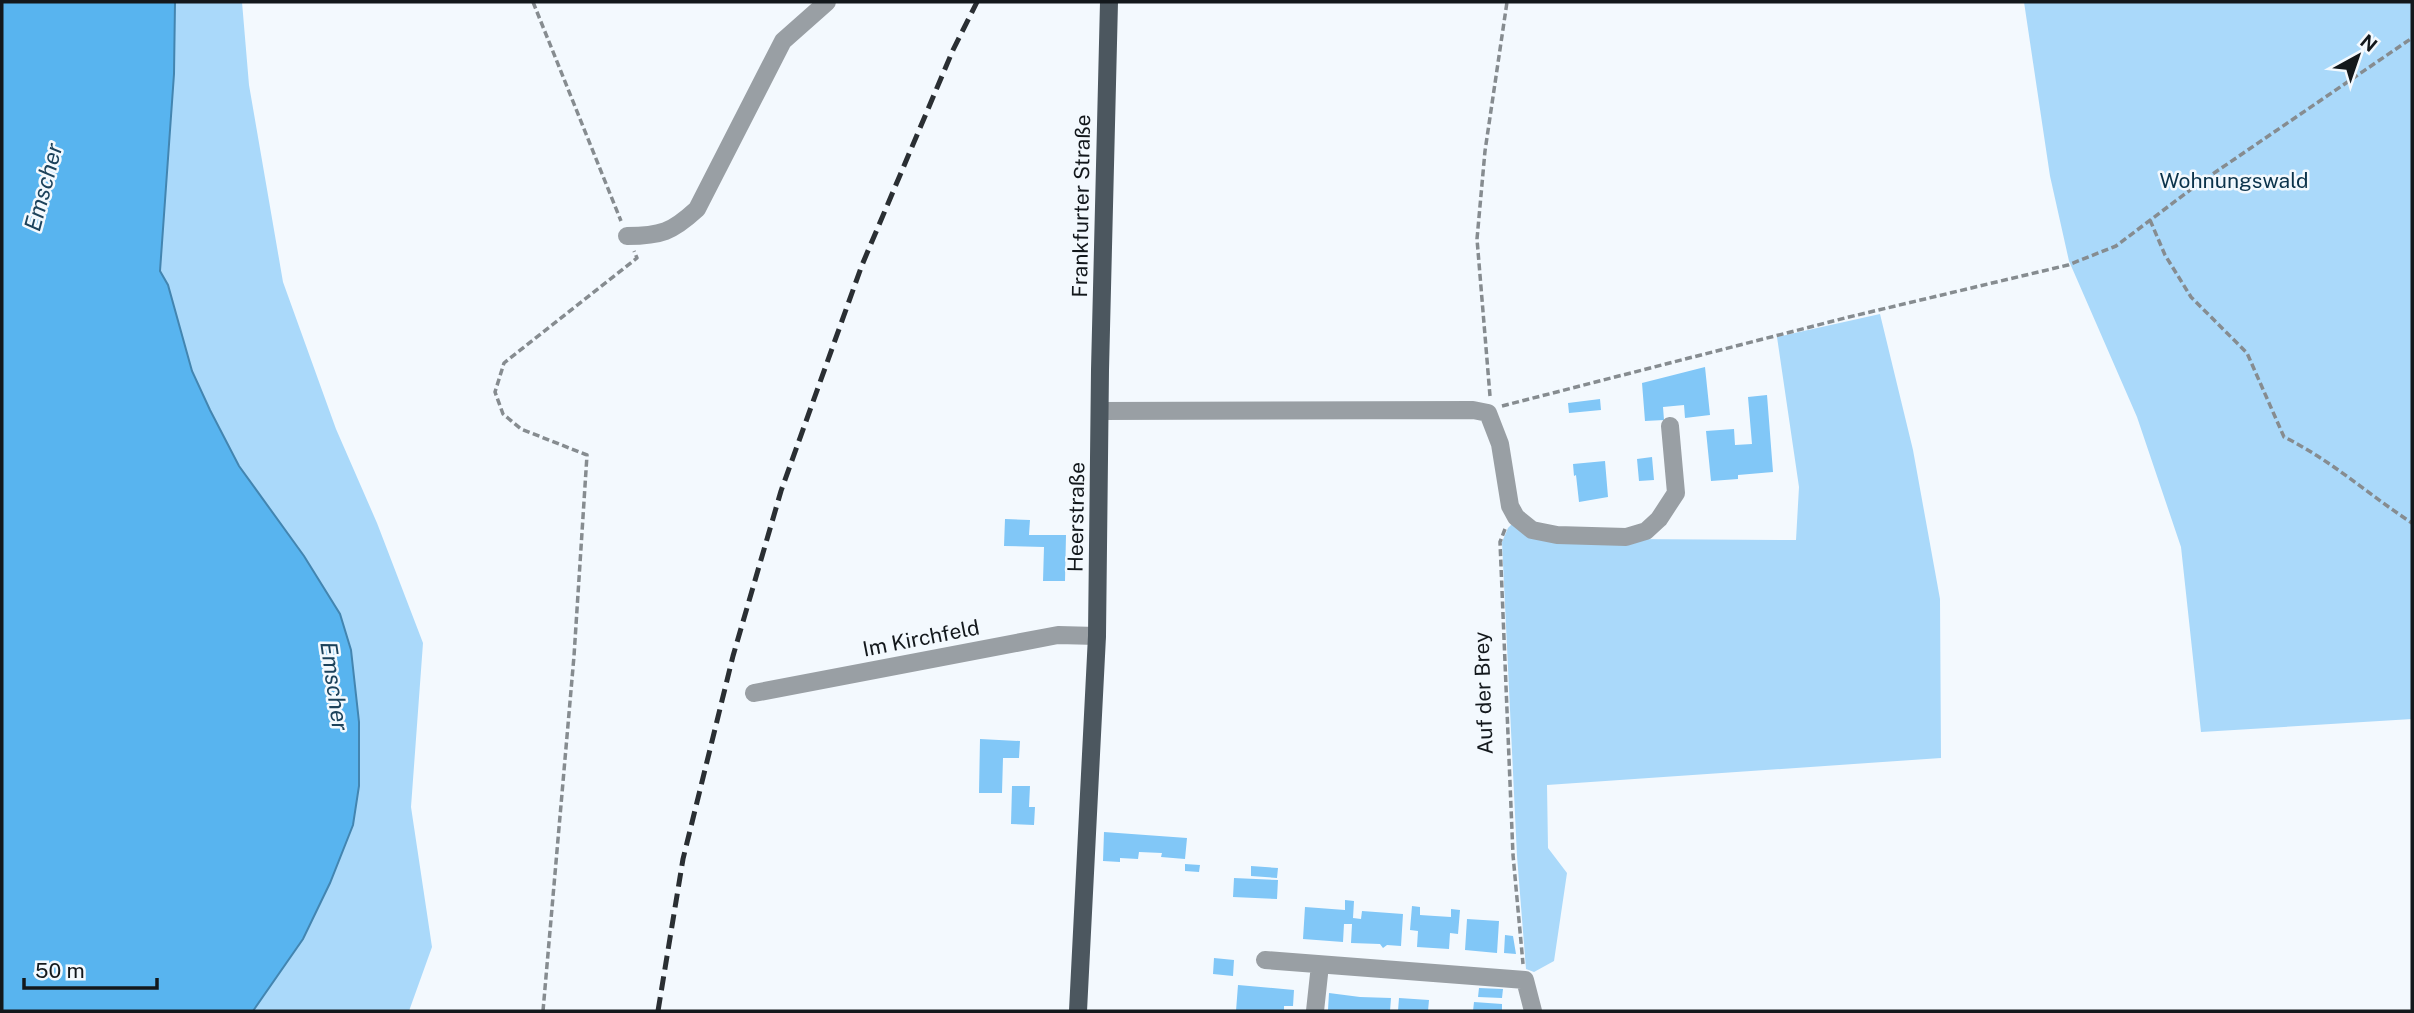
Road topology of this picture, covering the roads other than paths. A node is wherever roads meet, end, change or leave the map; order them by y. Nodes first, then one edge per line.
1 (827, 2) edge
2 (1109, 2) edge
3 (627, 236) road end
4 (1101, 411) junction
5 (1670, 426) dead end
6 (1097, 636) junction
7 (754, 693) dead end
8 (1265, 960) dead end
9 (1320, 965) junction
10 (1078, 1011) edge
11 (1315, 1011) edge
12 (1534, 1011) edge

1 - 3 street
2 - 4 main road, Frankfurter Straße
4 - 5 street
4 - 6 main road, Heerstraße
6 - 7 street, Im Kirchfeld
6 - 10 main road, Heerstraße
8 - 9 street
9 - 11 street
9 - 12 street

